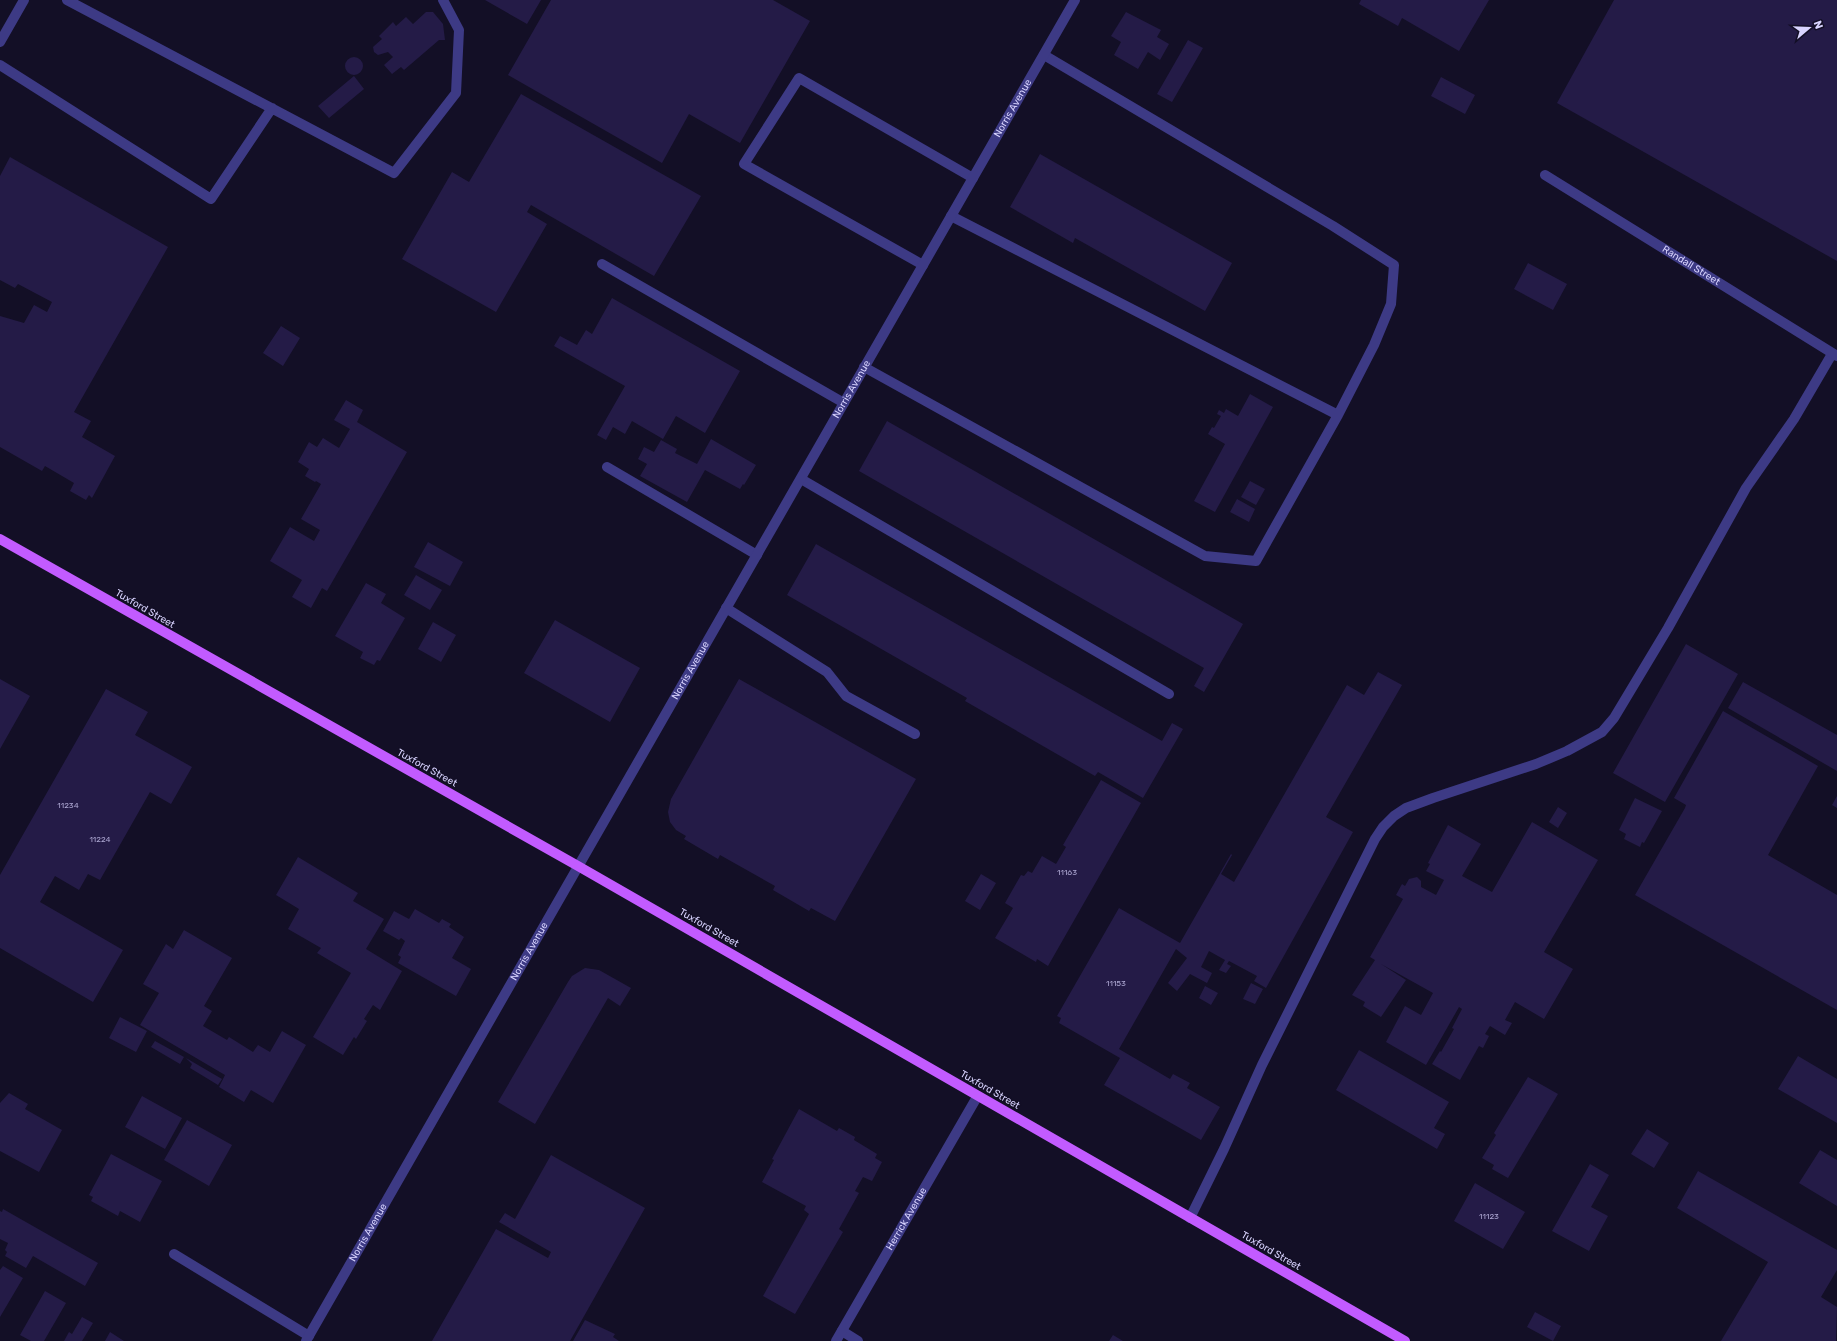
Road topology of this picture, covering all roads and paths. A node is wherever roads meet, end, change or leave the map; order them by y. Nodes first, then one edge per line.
1 (24, 0) edge
2 (67, 0) edge
3 (443, 0) edge
4 (1075, 0) edge
5 (0, 42) edge
6 (1044, 55) junction
7 (0, 65) edge
8 (272, 108) junction
9 (1545, 175) dead end
10 (973, 178) junction
11 (951, 216) junction
12 (602, 264) dead end
13 (923, 265) junction
14 (1835, 355) edge
15 (864, 367) junction
16 (844, 403) junction
17 (1338, 415) junction
18 (607, 467) dead end
19 (801, 479) junction
20 (0, 539) edge
21 (757, 555) junction
22 (726, 608) junction
23 (1169, 694) dead end
24 (915, 734) dead end
25 (578, 866) junction
26 (977, 1097) junction
27 (1190, 1218) junction
28 (174, 1254) dead end
29 (842, 1331) junction
30 (308, 1338) edge
31 (836, 1341) edge
32 (858, 1341) edge
33 (1405, 1341) edge

1 - 5 street
2 - 8 street
3 - 8 street
4 - 6 street, Norris Avenue
6 - 10 street, Norris Avenue
6 - 17 street
7 - 8 street
9 - 14 street, Randall Street
10 - 11 street, Norris Avenue
10 - 13 street
11 - 13 street, Norris Avenue
11 - 17 street
12 - 16 street
13 - 15 street, Norris Avenue
14 - 27 street
15 - 16 street, Norris Avenue
15 - 17 street
16 - 19 street, Norris Avenue
18 - 21 street
19 - 21 street, Norris Avenue
19 - 23 street
20 - 25 main road, Tuxford Street
21 - 22 street, Norris Avenue
22 - 24 street
22 - 25 street, Norris Avenue
25 - 26 main road, Tuxford Street
25 - 30 street, Norris Avenue
26 - 27 main road, Tuxford Street
26 - 29 street, Herrick Avenue
27 - 33 main road, Tuxford Street
28 - 30 street
29 - 31 street, Herrick Avenue
29 - 32 street

